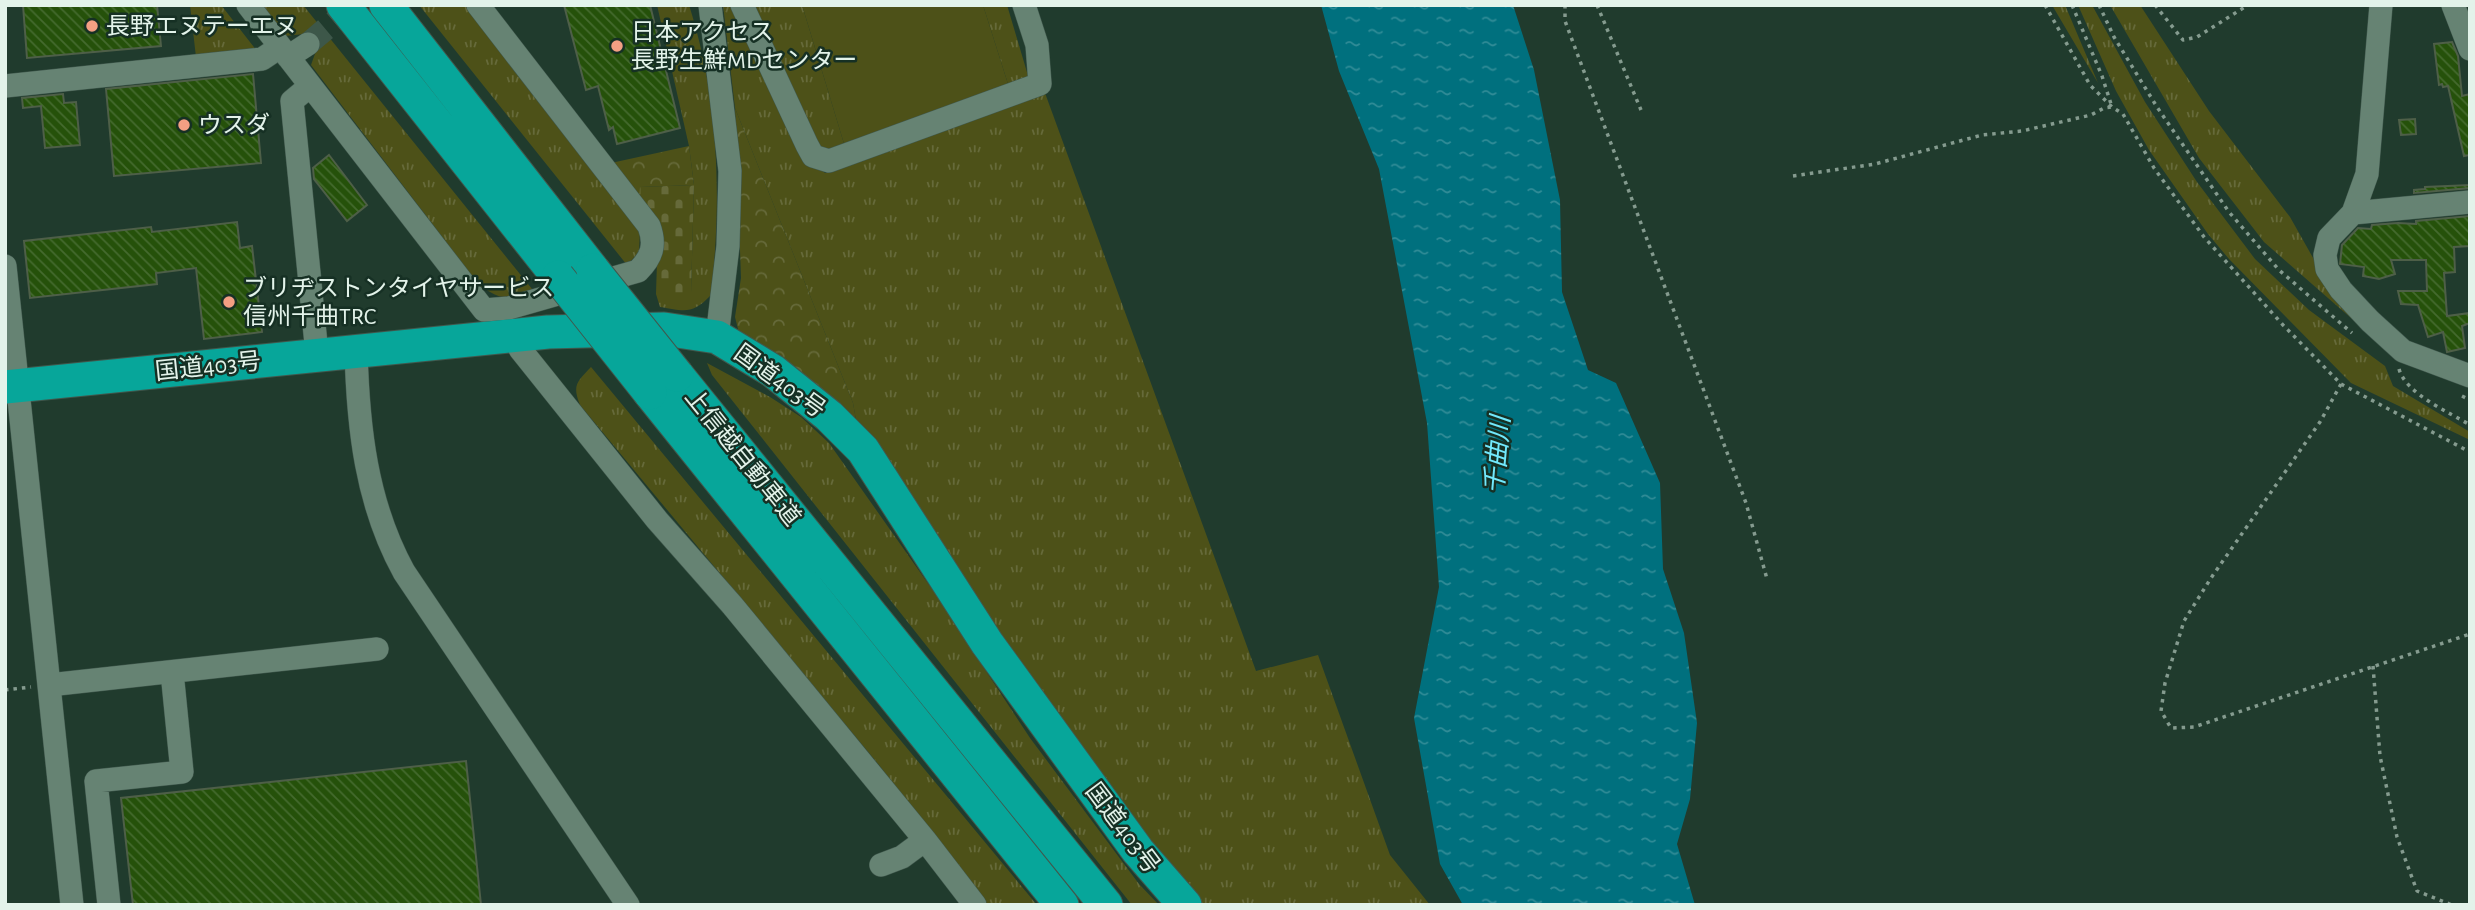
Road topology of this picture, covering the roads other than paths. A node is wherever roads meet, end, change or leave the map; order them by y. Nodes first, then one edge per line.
1 (248, 5) edge
2 (343, 5) edge
3 (386, 5) edge
4 (478, 5) edge
5 (710, 5) edge
6 (743, 5) edge
7 (1024, 5) edge
8 (2381, 5) edge
9 (2453, 5) edge
10 (307, 44) tunnel mouth
11 (2470, 49) edge
12 (284, 52) junction
13 (5, 86) edge
14 (310, 86) junction
15 (2470, 202) edge
16 (2353, 213) junction
17 (5, 266) edge
18 (717, 337) junction
19 (520, 349) dead end
20 (356, 350) junction
21 (317, 354) junction
22 (663, 384) junction
23 (2464, 385) edge
24 (12, 386) edge
25 (377, 649) dead end
26 (172, 671) junction
27 (48, 685) junction
28 (925, 840) junction
29 (881, 865) dead end
30 (72, 905) edge
31 (109, 905) edge
32 (628, 905) edge
33 (975, 905) edge
34 (1062, 905) edge
35 (1106, 905) edge
36 (1185, 905) edge

1 - 12 street
2 - 22 highway, 上信越自動車道, bridge
3 - 22 highway, 上信越自動車道, bridge
4 - 14 street
5 - 18 street
6 - 7 street
8 - 16 street
9 - 11 street
10 - 12 street
12 - 13 street
12 - 14 street
14 - 21 street
15 - 16 street
16 - 23 street
17 - 24 street
18 - 20 highway, 国道403号
18 - 36 highway, 国道403号
19 - 28 street
20 - 21 highway, 国道403号
20 - 32 street
21 - 24 highway, 国道403号
22 - 34 highway, 上信越自動車道
22 - 35 highway, 上信越自動車道
24 - 27 street
25 - 26 street
26 - 27 street
26 - 31 street
27 - 30 street
28 - 29 street
28 - 33 street

